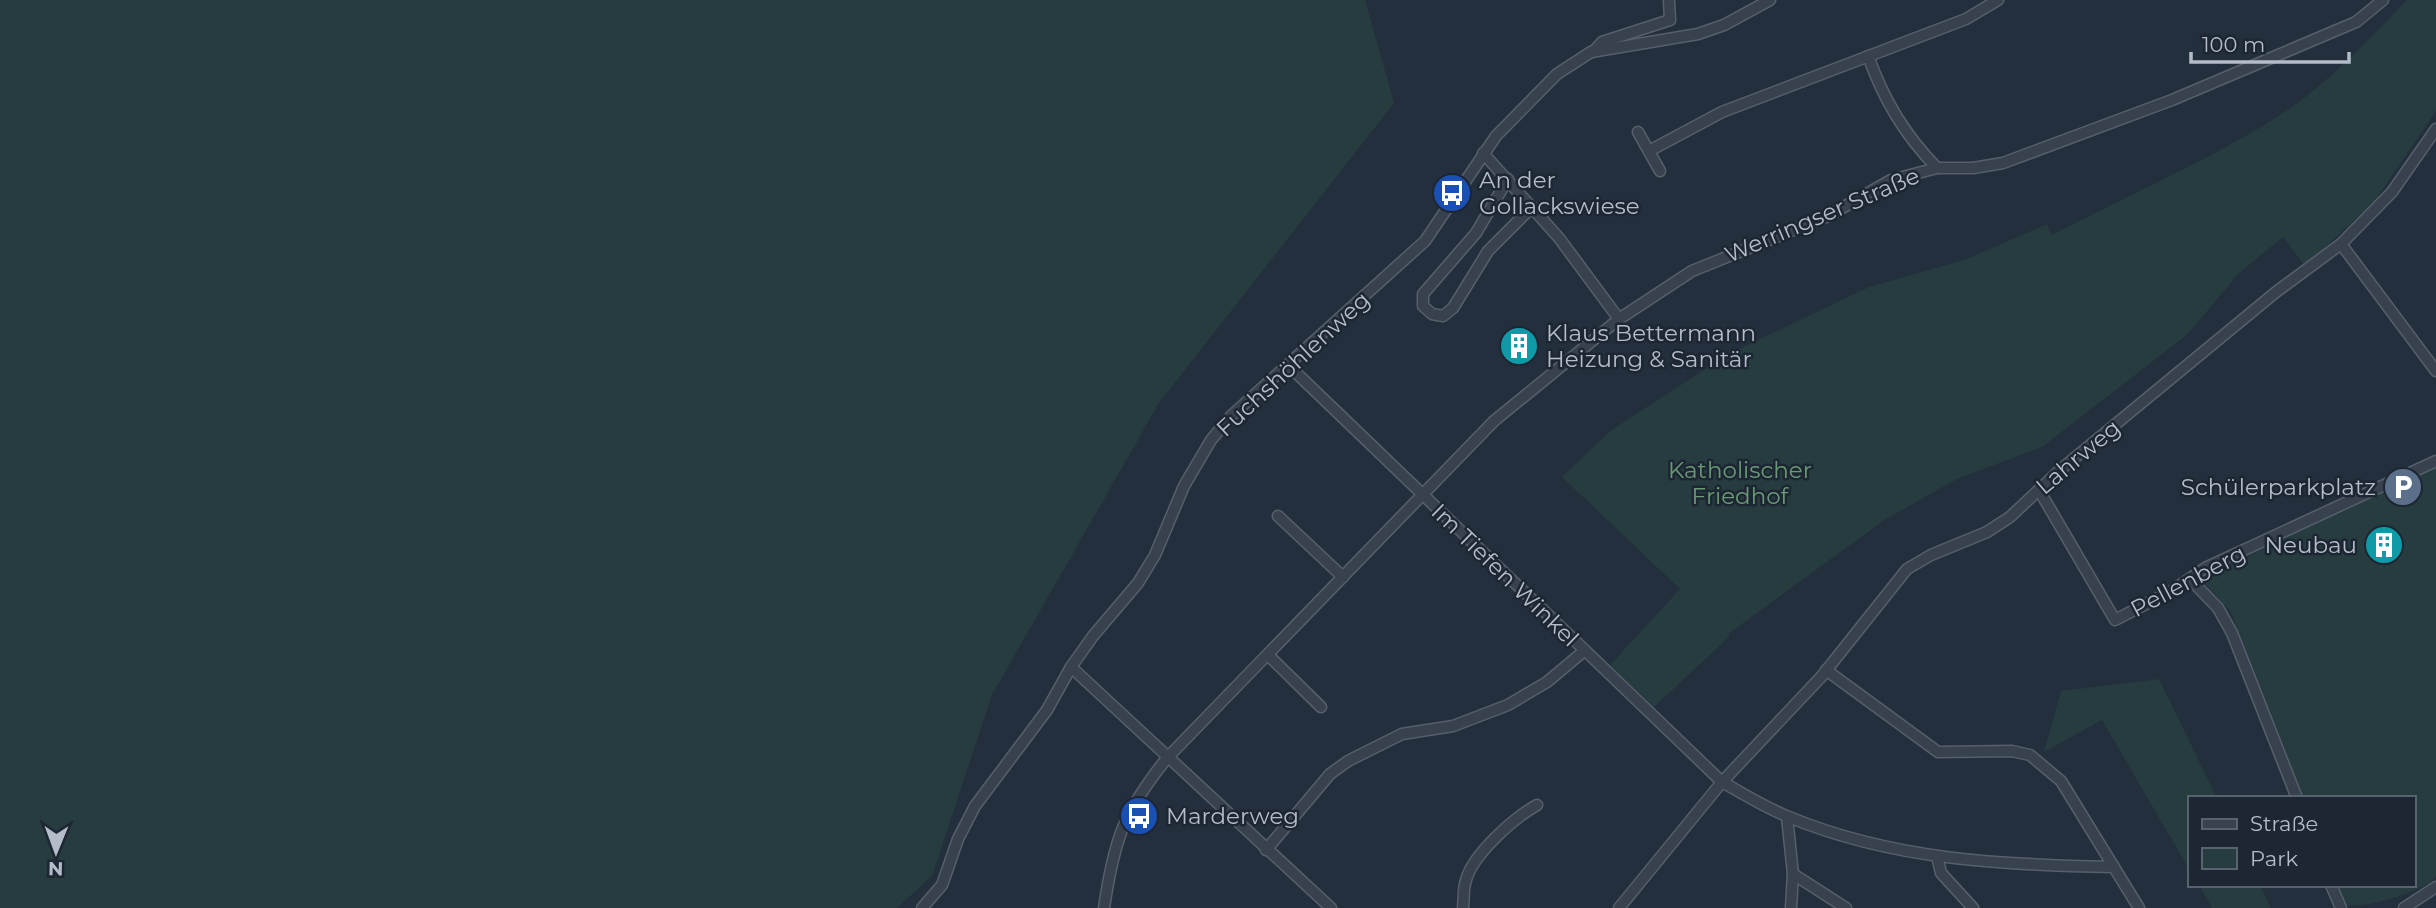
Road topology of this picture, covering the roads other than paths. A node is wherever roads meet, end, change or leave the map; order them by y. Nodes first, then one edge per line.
1 (1669, 0) edge
2 (1770, 0) edge
3 (1998, 0) edge
4 (2383, 0) edge
5 (1593, 51) junction
6 (1868, 56) junction
7 (2436, 128) edge
8 (1638, 132) dead end
9 (1649, 151) junction
10 (1483, 153) junction
11 (1937, 168) junction
12 (1660, 172) dead end
13 (1508, 179) junction
14 (1532, 207) junction
15 (2341, 244) junction
16 (1619, 319) junction
17 (1288, 365) junction
18 (2436, 371) edge
19 (2436, 461) edge
20 (2039, 490) junction
21 (1421, 495) junction
22 (1278, 516) dead end
23 (1343, 576) junction
24 (2190, 579) junction
25 (1584, 651) junction
26 (1268, 655) junction
27 (1071, 667) junction
28 (1826, 670) junction
29 (1321, 707) dead end
30 (1167, 758) junction
31 (1722, 782) junction
32 (2296, 796) edge
33 (1537, 806) dead end
34 (1787, 817) junction
35 (1266, 850) junction
36 (1937, 856) junction
37 (2114, 867) junction
38 (1793, 874) junction
39 (2331, 887) edge
40 (2436, 887) edge
41 (922, 908) edge
42 (1104, 908) edge
43 (1331, 908) edge
44 (1463, 908) edge
45 (1619, 908) edge
46 (1791, 908) edge
47 (1846, 908) edge
48 (1973, 908) edge
49 (2139, 908) edge
50 (2341, 908) edge
51 (2404, 908) edge

1 - 5 street
2 - 5 street, Fuchshöhlenweg
3 - 6 street
4 - 11 street, Werringser Straße
5 - 10 street, Fuchshöhlenweg
6 - 9 street
6 - 11 street
7 - 15 street, Lahrweg
8 - 9 street
9 - 12 street
10 - 13 street
10 - 17 street, Fuchshöhlenweg
11 - 16 street, Werringser Straße
13 - 14 street
13 - 14 street
14 - 16 street
15 - 18 street
15 - 20 street, Lahrweg
16 - 21 street, Werringser Straße
17 - 21 street, Im Tiefen Winkel
17 - 27 street, Fuchshöhlenweg
19 - 24 street, Pellenberg
20 - 24 street, Pellenberg
20 - 28 street, Lahrweg
21 - 23 street, Werringser Straße
21 - 25 street, Im Tiefen Winkel
22 - 23 street
23 - 26 street, Werringser Straße
24 - 32 street
25 - 31 street, Im Tiefen Winkel
25 - 35 street
26 - 29 street
26 - 30 street, Werringser Straße
27 - 30 street
27 - 41 street, Fuchshöhlenweg
28 - 31 street, Lahrweg
28 - 37 street
30 - 35 street
30 - 42 street, Werringser Straße
31 - 34 street, Im Tiefen Winkel
31 - 45 street, Lahrweg
33 - 44 street
34 - 36 street, Im Tiefen Winkel
34 - 38 street
35 - 43 street
36 - 37 street, Im Tiefen Winkel
36 - 48 street
37 - 49 street
38 - 46 street
38 - 47 street
39 - 50 street
40 - 51 street

